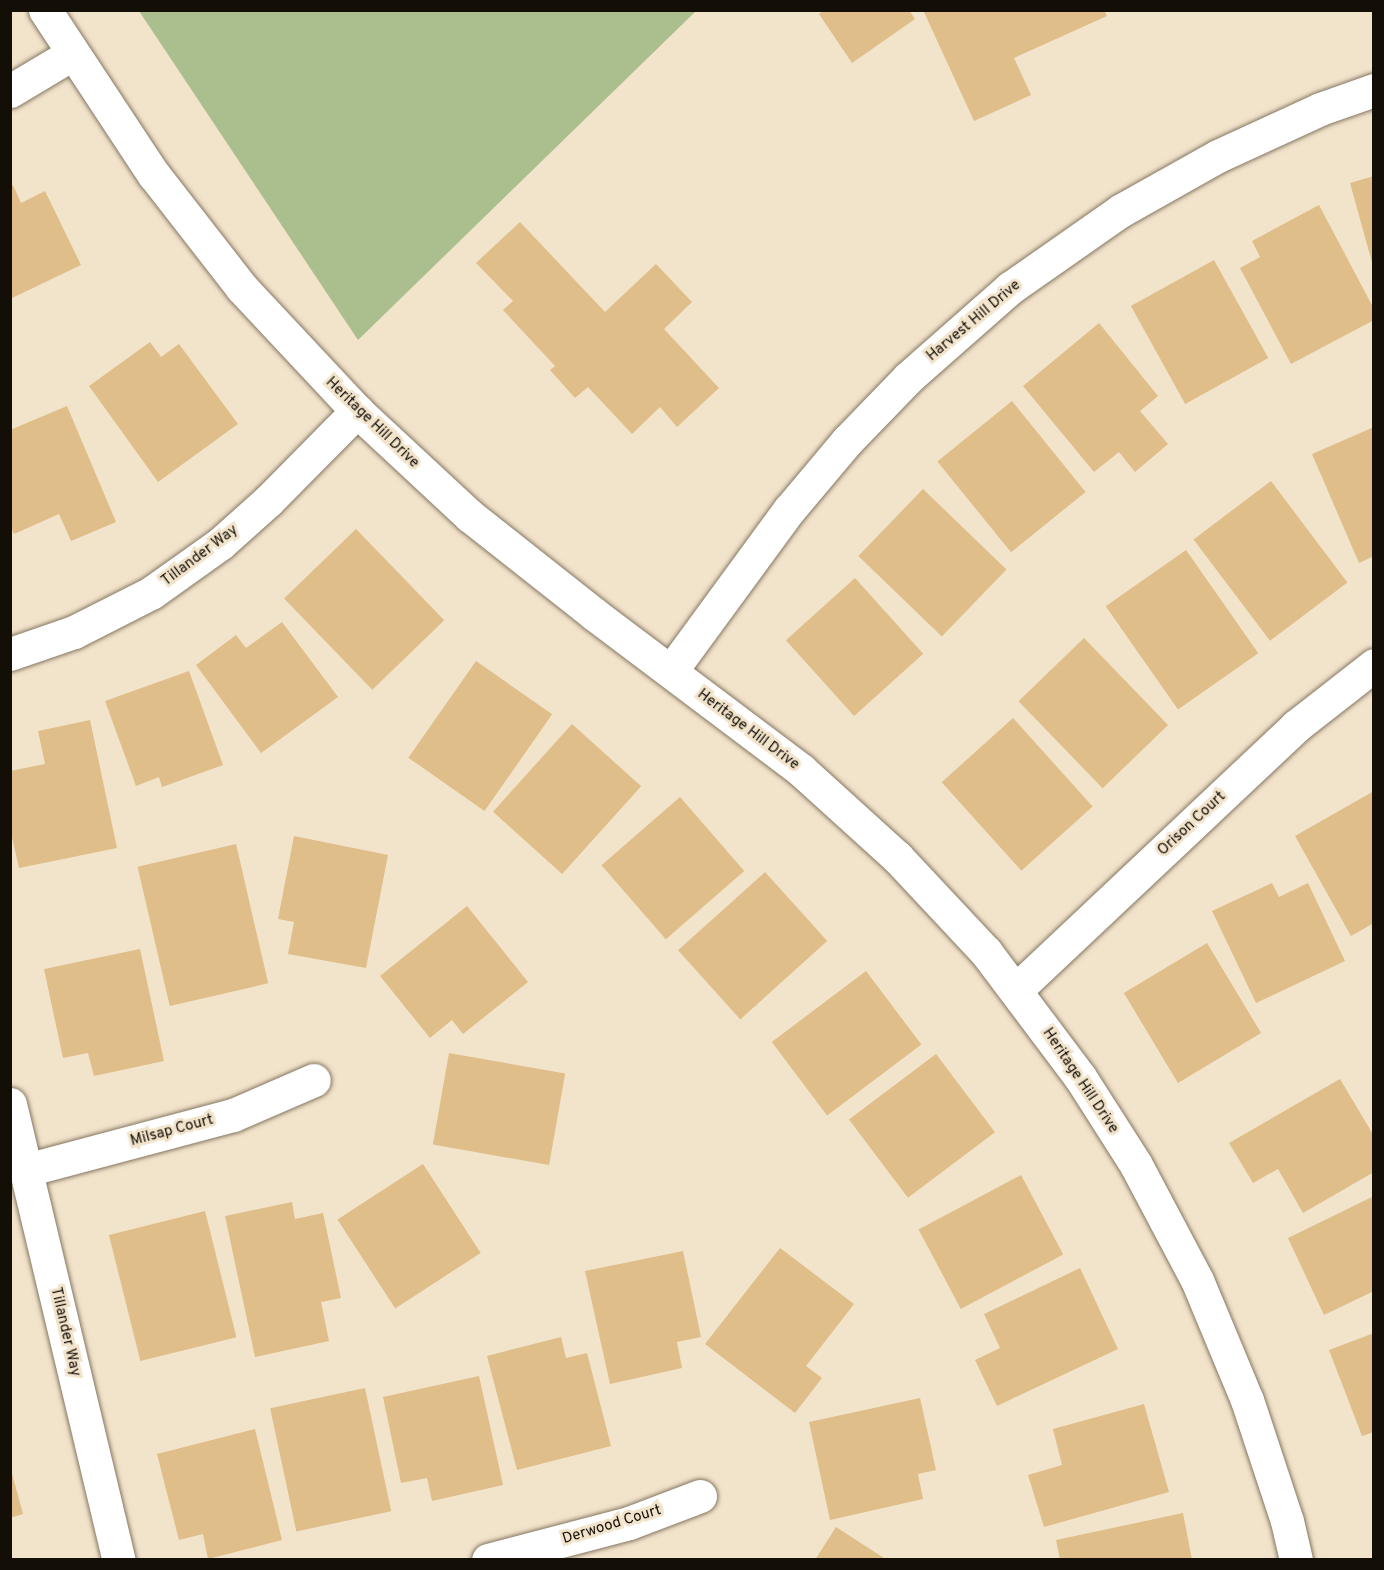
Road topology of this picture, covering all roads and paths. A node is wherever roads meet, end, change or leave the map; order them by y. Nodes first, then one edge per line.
1 (45, 10) edge
2 (72, 54) junction
3 (1374, 90) edge
4 (10, 91) edge
5 (357, 411) junction
6 (10, 654) edge
7 (1374, 665) edge
8 (671, 671) junction
9 (1017, 990) junction
10 (314, 1080) dead end
11 (10, 1104) edge
12 (26, 1170) junction
13 (700, 1496) dead end
14 (119, 1560) edge
15 (488, 1560) edge
16 (1296, 1560) edge

1 - 2 street, Heritage Hill Drive
2 - 4 street
2 - 5 street, Heritage Hill Drive
3 - 8 street, Harvest Hill Drive
5 - 6 street, Tillander Way
5 - 8 street, Heritage Hill Drive
7 - 9 street, Orison Court
8 - 9 street, Heritage Hill Drive
9 - 16 street, Heritage Hill Drive
10 - 12 street, Milsap Court
11 - 12 street, Tillander Way
12 - 14 street, Tillander Way
13 - 15 street, Derwood Court

